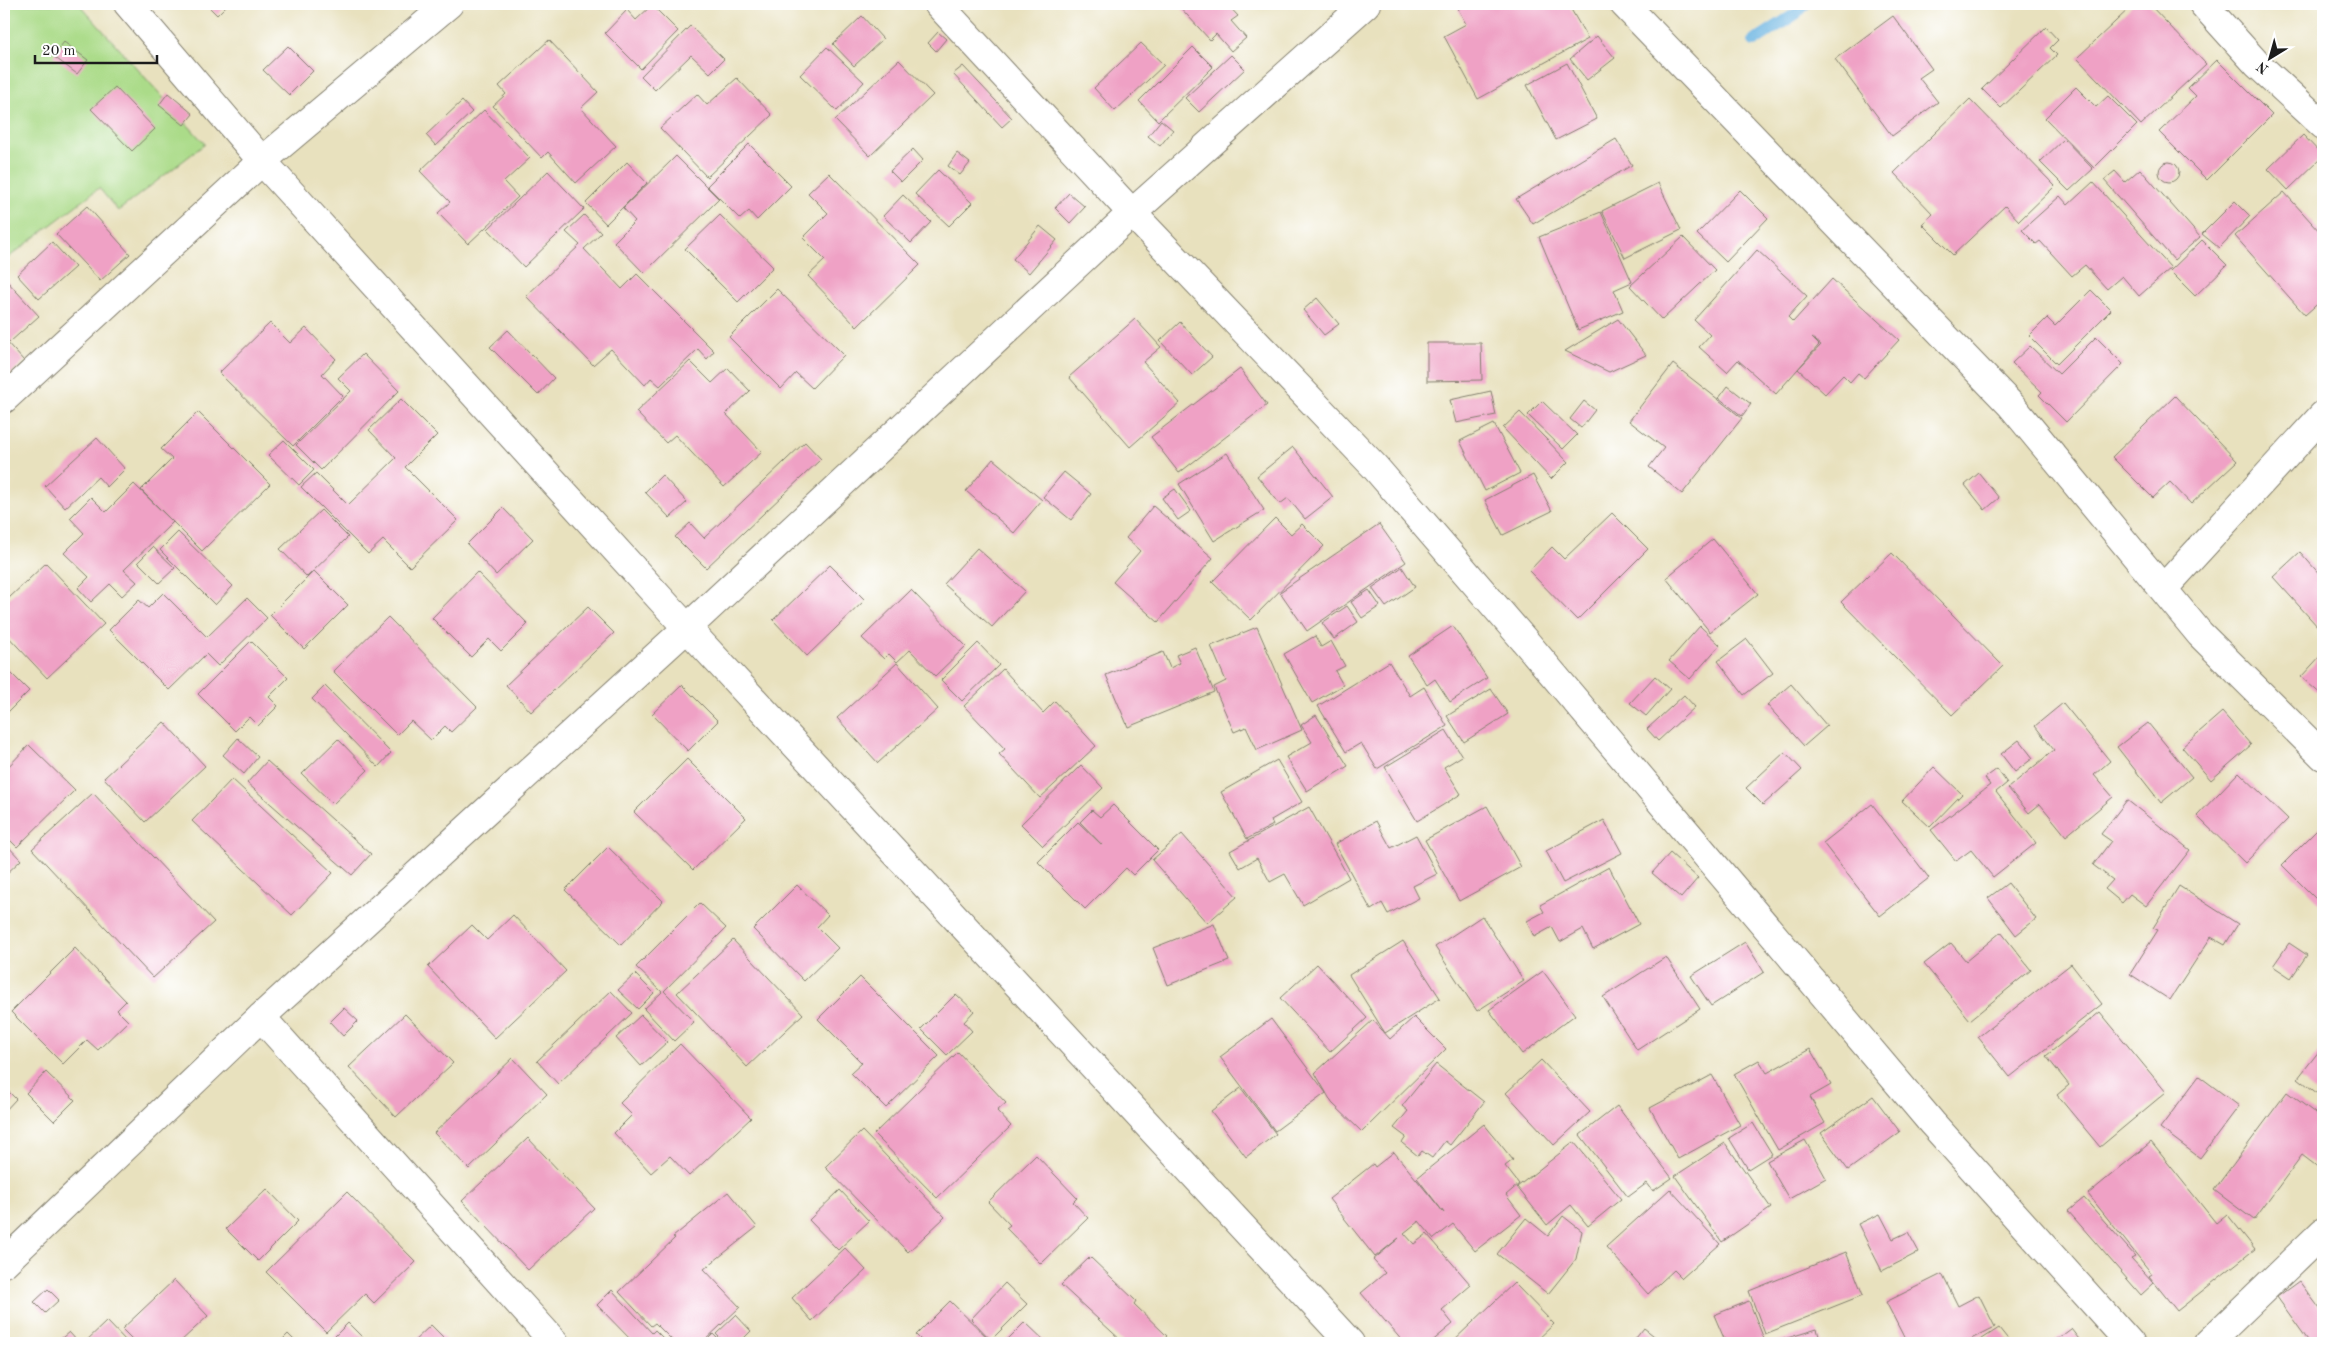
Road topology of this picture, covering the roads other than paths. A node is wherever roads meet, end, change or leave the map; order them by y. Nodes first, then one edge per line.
1 (128, 4) edge
2 (448, 4) edge
3 (938, 4) edge
4 (1366, 4) edge
5 (1624, 4) edge
6 (2203, 4) edge
7 (2323, 125) edge
8 (262, 161) junction
9 (1132, 213) junction
10 (4, 399) edge
11 (2323, 415) edge
12 (2163, 589) junction
13 (687, 628) junction
14 (2323, 756) edge
15 (262, 1017) junction
16 (2323, 1232) edge
17 (4, 1263) edge
18 (555, 1343) edge
19 (1350, 1343) edge
20 (2130, 1343) edge
21 (2208, 1343) edge

1 - 8 street
2 - 8 street
3 - 9 street
4 - 9 street
5 - 12 street
6 - 7 street
8 - 10 street
8 - 13 street
9 - 13 street
9 - 20 street
11 - 12 street
12 - 14 street
13 - 15 street
13 - 19 street
15 - 17 street
15 - 18 street
16 - 21 street

